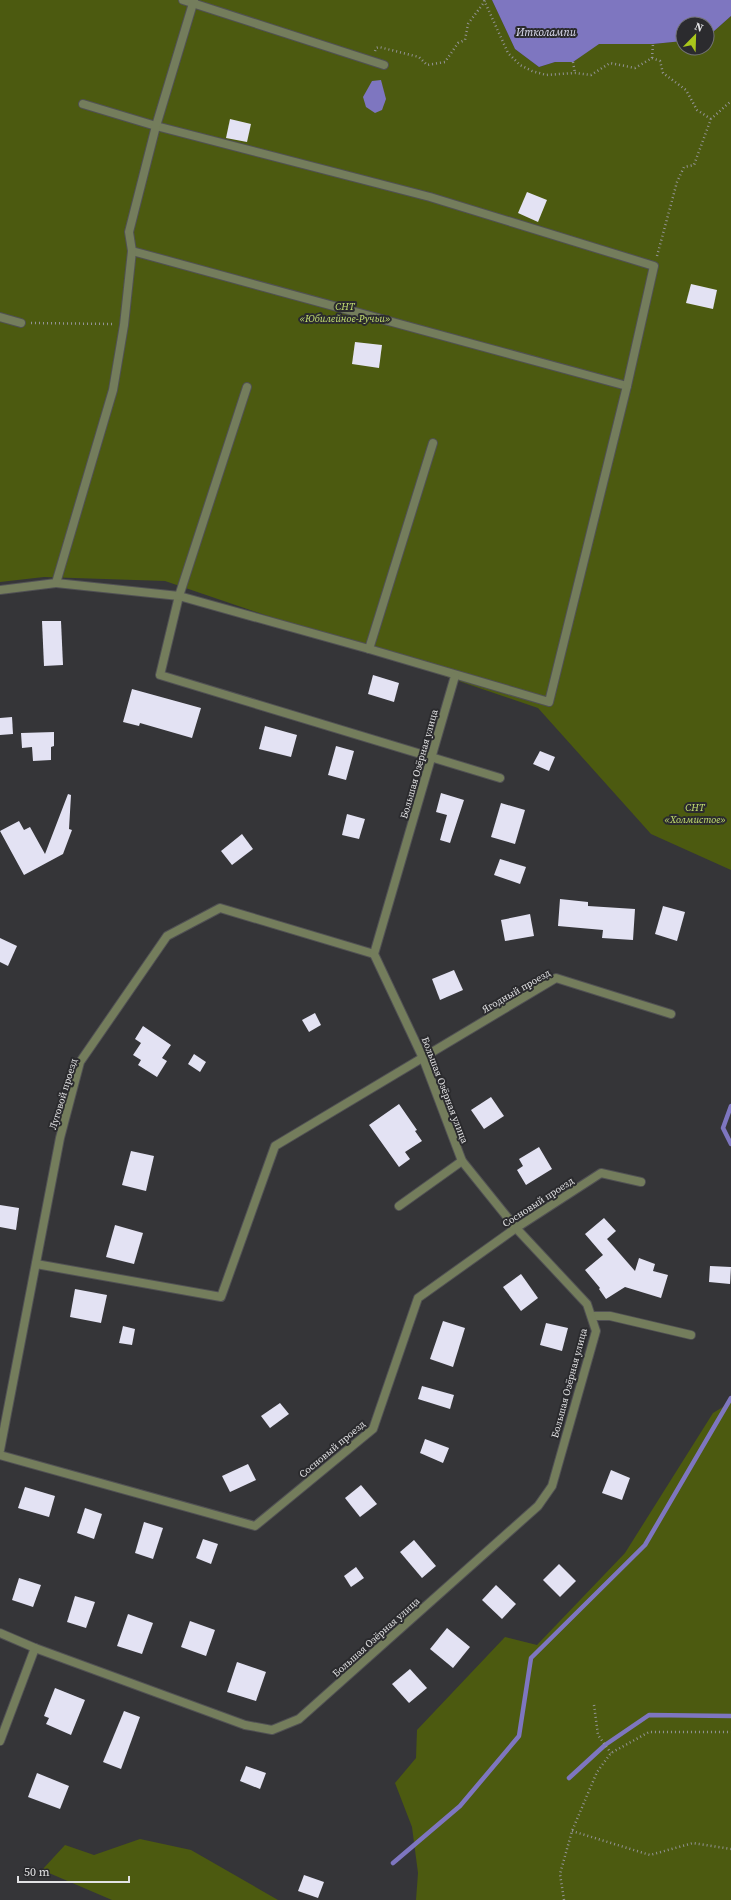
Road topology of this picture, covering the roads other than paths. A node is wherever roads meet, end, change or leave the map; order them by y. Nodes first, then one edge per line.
1 (183, 0) edge
2 (194, 2) edge
3 (384, 65) dead end
4 (82, 104) dead end
5 (156, 126) junction
6 (132, 251) junction
7 (0, 317) edge
8 (21, 323) road end
9 (627, 386) junction
10 (247, 387) dead end
11 (433, 443) dead end
12 (56, 583) junction
13 (0, 590) edge
14 (179, 596) junction
15 (369, 649) junction
16 (455, 676) junction
17 (431, 757) junction
18 (500, 778) dead end
19 (374, 954) junction
20 (671, 1014) dead end
21 (423, 1058) junction
22 (462, 1161) junction
23 (641, 1182) dead end
24 (399, 1206) dead end
25 (516, 1228) junction
26 (36, 1264) junction
27 (592, 1316) junction
28 (691, 1335) dead end
29 (0, 1450) edge
30 (0, 1455) edge
31 (0, 1633) edge
32 (35, 1648) junction
33 (0, 1741) edge

1 - 2 street
2 - 3 street
2 - 5 street
4 - 5 street
5 - 6 street
5 - 9 street
6 - 9 street
6 - 12 street
7 - 8 street
9 - 16 street
10 - 14 street
11 - 15 street
12 - 13 street
12 - 14 street
14 - 15 street
14 - 17 street
15 - 16 street
16 - 17 street, Большая Озёрная улица
17 - 18 street
17 - 19 street, Большая Озёрная улица
19 - 21 street, Большая Озёрная улица
19 - 26 street, Луговой проезд
20 - 21 street, Ягодный проезд
21 - 22 street, Большая Озёрная улица
21 - 26 street, Ягодный проезд
22 - 24 street
22 - 25 street, Большая Озёрная улица
23 - 25 street, Сосновый проезд
25 - 27 street, Большая Озёрная улица
25 - 30 street, Сосновый проезд
26 - 29 street, Луговой проезд
27 - 28 street
27 - 32 street, Большая Озёрная улица
31 - 32 street, Большая Озёрная улица
32 - 33 street

